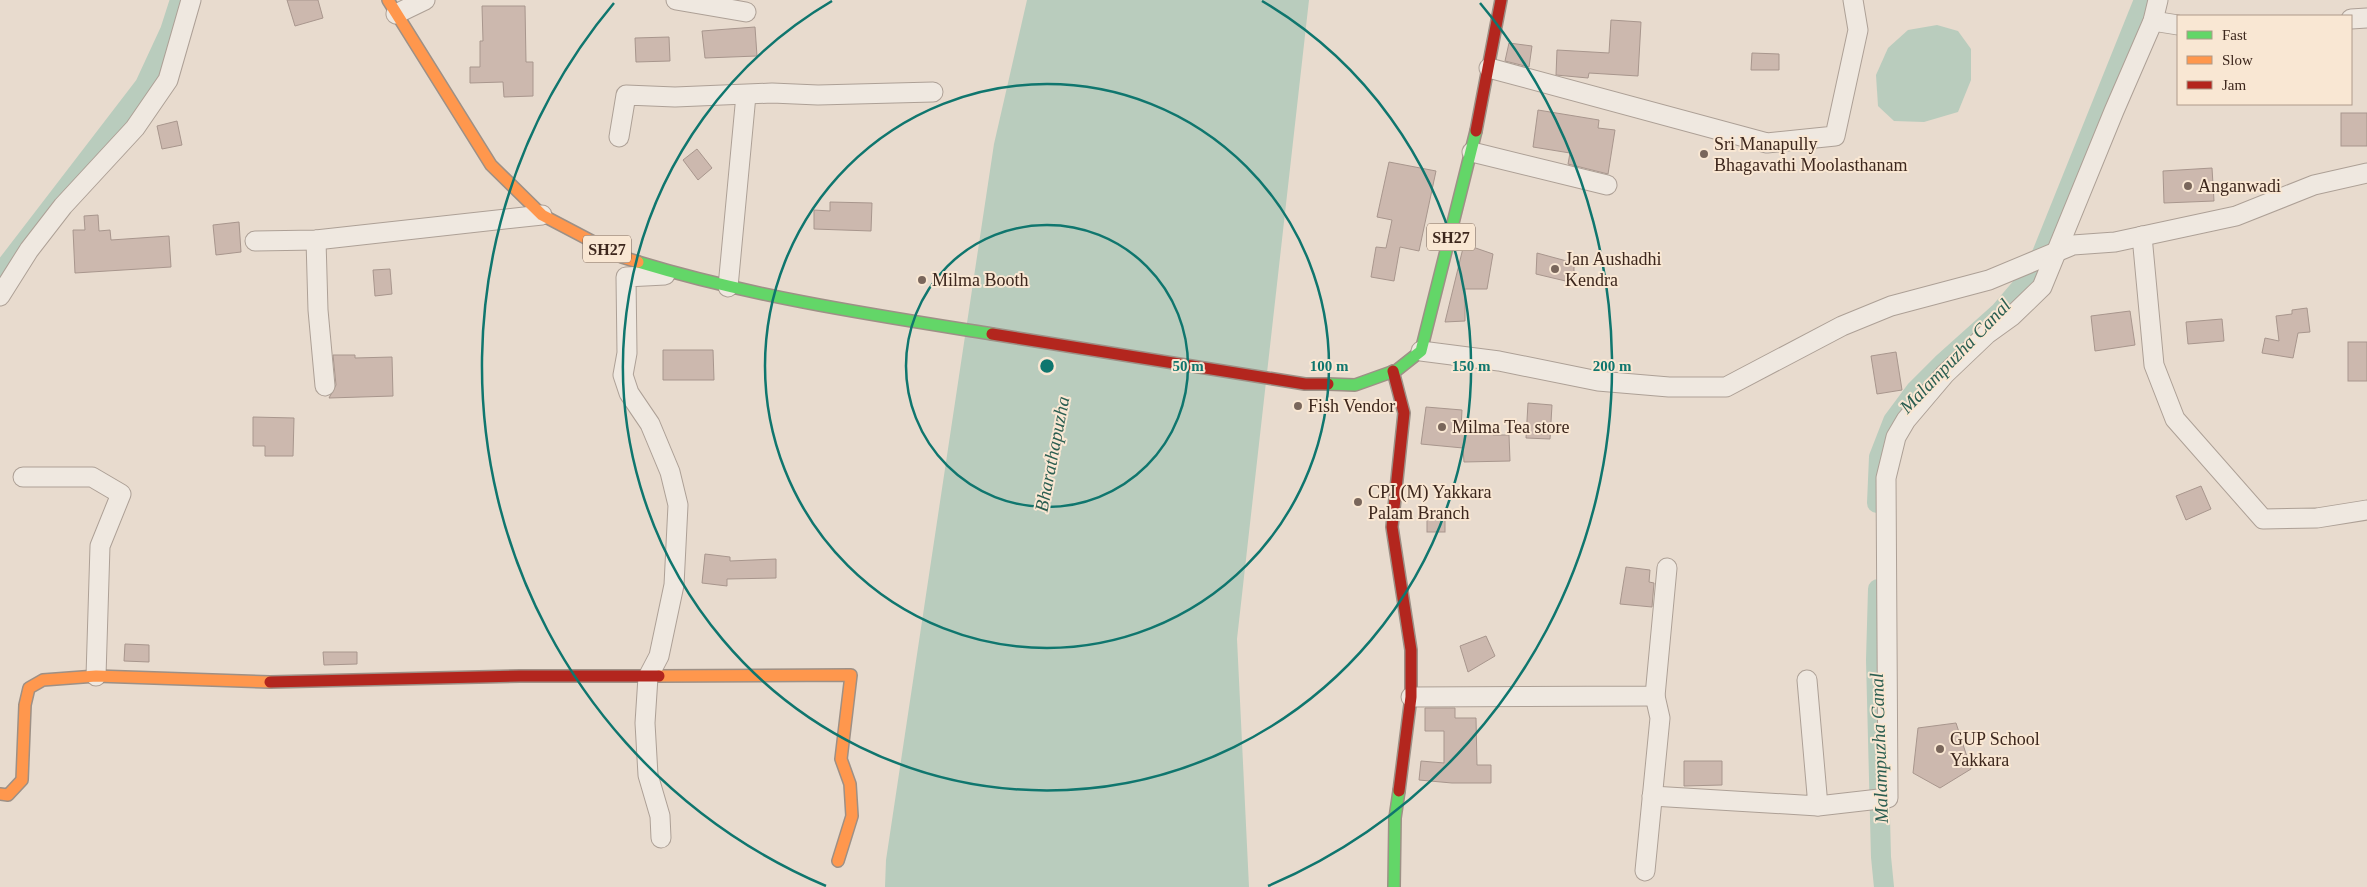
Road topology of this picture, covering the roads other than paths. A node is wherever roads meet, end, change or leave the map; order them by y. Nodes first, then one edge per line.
1 (191, 0) edge
2 (425, 0) edge
3 (676, 0) edge
4 (1501, 0) edge
5 (1853, 0) edge
6 (2158, 0) edge
7 (392, 7) edge
8 (746, 12) dead end
9 (2367, 18) edge
10 (2352, 19) edge
11 (2153, 21) junction
12 (2177, 25) edge
13 (1489, 68) junction
14 (933, 92) dead end
15 (746, 95) junction
16 (620, 137) dead end
17 (1472, 152) junction
18 (2367, 173) edge
19 (1607, 185) dead end
20 (542, 215) junction
21 (2142, 236) junction
22 (316, 240) junction
23 (255, 241) dead end
24 (2043, 258) junction
25 (681, 274) junction
26 (728, 287) junction
27 (0, 296) edge
28 (1421, 351) junction
29 (1393, 371) junction
30 (325, 386) dead end
31 (23, 477) dead end
32 (2367, 510) edge
33 (1667, 568) dead end
34 (96, 676) junction
35 (648, 676) junction
36 (1807, 680) dead end
37 (1411, 696) junction
38 (1656, 696) junction
39 (0, 794) edge
40 (1652, 796) junction
41 (1818, 806) junction
42 (661, 838) dead end
43 (838, 860) dead end
44 (1645, 871) dead end
45 (1394, 887) edge

1 - 27 street
2 - 7 street
3 - 8 street
4 - 13 street, SH27
5 - 13 street
6 - 11 street
7 - 20 street, SH27
9 - 10 street
11 - 12 street
11 - 24 street
13 - 17 street, SH27
14 - 15 street
15 - 16 street
15 - 26 street
17 - 19 street
17 - 28 street, SH27
18 - 21 street
20 - 22 street
20 - 25 street, SH27
21 - 24 street
21 - 32 street
22 - 23 street
22 - 30 street
24 - 28 street
24 - 41 street
25 - 26 street, SH27
25 - 35 street
26 - 29 street, SH27
28 - 29 street, SH27
29 - 37 street
31 - 34 street
33 - 38 street
34 - 35 street
34 - 39 street
35 - 42 street
35 - 43 street
36 - 41 street
37 - 38 street
37 - 45 street
38 - 40 street
40 - 41 street
40 - 44 street

